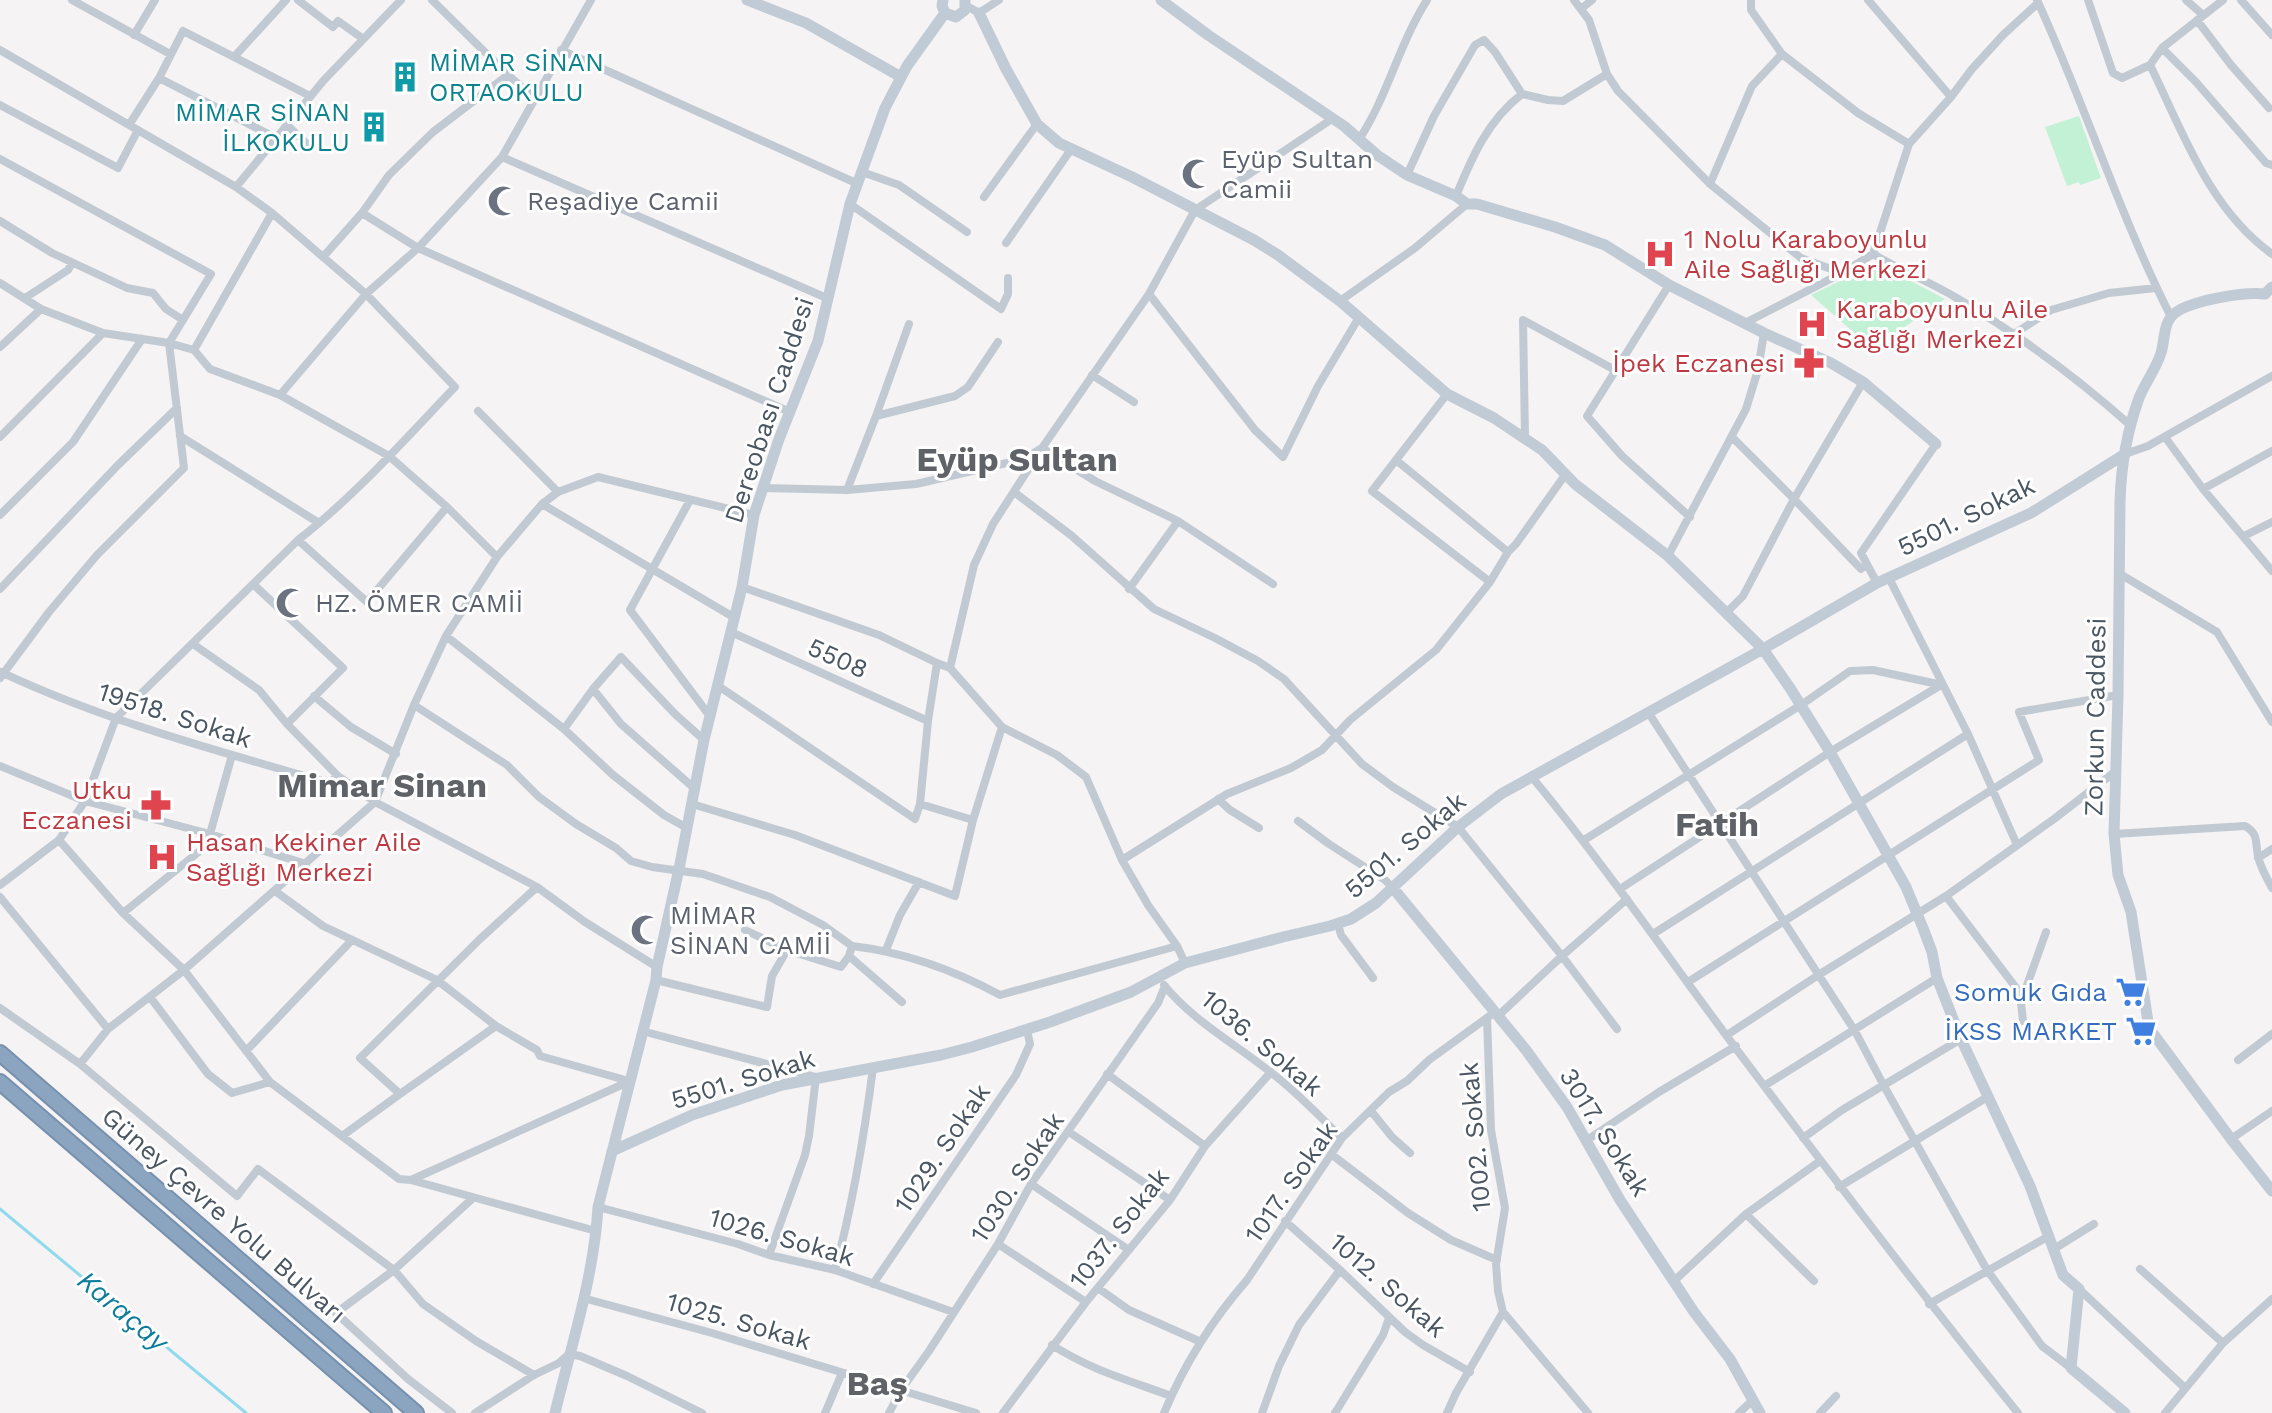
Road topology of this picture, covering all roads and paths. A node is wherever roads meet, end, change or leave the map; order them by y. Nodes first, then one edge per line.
1 (72, 0) edge
2 (155, 0) edge
3 (286, 0) edge
4 (298, 0) edge
5 (401, 0) edge
6 (432, 0) edge
7 (591, 0) edge
8 (747, 0) edge
9 (943, 0) edge
10 (999, 0) edge
11 (1161, 0) edge
12 (1427, 0) edge
13 (1574, 0) edge
14 (1592, 0) edge
15 (1751, 0) edge
16 (1868, 0) edge
17 (2088, 0) edge
18 (2186, 0) edge
19 (2223, 0) edge
20 (2241, 0) edge
21 (2038, 2) edge
22 (966, 3) edge
23 (1581, 9) junction
24 (945, 13) junction
25 (979, 13) junction
26 (2200, 18) junction
27 (134, 35) junction
28 (2272, 35) edge
29 (362, 38) junction
30 (2162, 48) junction
31 (0, 50) edge
32 (561, 50) junction
33 (170, 54) junction
34 (1782, 54) junction
35 (234, 57) junction
36 (2150, 65) junction
37 (1607, 74) junction
38 (508, 75) junction
39 (901, 77) junction
40 (159, 78) junction
41 (1522, 94) junction
42 (310, 96) junction
43 (1951, 97) junction
44 (536, 99) junction
45 (0, 105) edge
46 (2269, 108) dead end
47 (1332, 119) junction
48 (1037, 124) junction
49 (129, 125) junction
50 (287, 125) junction
51 (138, 130) junction
52 (276, 138) junction
53 (1360, 138) junction
54 (307, 144) dead end
55 (1909, 144) junction
56 (1072, 148) junction
57 (502, 157) junction
58 (0, 159) edge
59 (2272, 165) edge
60 (1407, 175) junction
61 (859, 178) junction
62 (1710, 184) junction
63 (236, 187) junction
64 (1456, 196) junction
65 (984, 197) dead end
66 (850, 204) junction
67 (1467, 204) junction
68 (1195, 210) junction
69 (272, 213) junction
70 (362, 213) junction
71 (0, 221) edge
72 (967, 232) dead end
73 (1006, 243) dead end
74 (418, 248) junction
75 (1873, 254) junction
76 (2272, 254) edge
77 (323, 257) junction
78 (72, 263) junction
79 (1842, 273) junction
80 (1008, 278) dead end
81 (0, 283) edge
82 (1669, 285) junction
83 (2156, 288) junction
84 (366, 294) junction
85 (1149, 294) junction
86 (2270, 295) edge
87 (25, 298) junction
88 (829, 299) junction
89 (1340, 301) junction
90 (41, 309) junction
91 (2171, 317) junction
92 (1358, 319) junction
93 (183, 320) junction
94 (1745, 323) junction
95 (909, 324) dead end
96 (103, 333) junction
97 (1764, 333) junction
98 (2014, 334) junction
99 (142, 339) junction
100 (998, 342) dead end
101 (169, 343) junction
102 (0, 347) edge
103 (194, 350) junction
104 (1615, 370) junction
105 (1092, 375) junction
106 (2272, 376) edge
107 (1863, 382) junction
108 (1447, 394) junction
109 (280, 395) junction
110 (1134, 402) dead end
111 (177, 408) junction
112 (478, 411) dead end
113 (790, 412) junction
114 (876, 416) junction
115 (2130, 425) junction
116 (180, 436) junction
117 (0, 437) edge
118 (1525, 437) junction
119 (1732, 437) junction
120 (2165, 437) junction
121 (1936, 444) joint
122 (1042, 448) junction
123 (2272, 451) edge
124 (2125, 454) junction
125 (389, 456) junction
126 (1396, 460) junction
127 (1565, 475) junction
128 (764, 488) junction
129 (2203, 489) junction
130 (847, 490) junction
131 (558, 492) junction
132 (1014, 492) junction
133 (1794, 499) junction
134 (690, 500) junction
135 (542, 504) junction
136 (447, 507) junction
137 (0, 515) edge
138 (754, 515) junction
139 (1690, 517) junction
140 (1178, 521) junction
141 (2272, 522) edge
142 (319, 523) junction
143 (2244, 536) junction
144 (298, 540) junction
145 (1508, 552) junction
146 (1668, 556) junction
147 (497, 557) junction
148 (1867, 564) junction
149 (652, 570) junction
150 (2272, 571) edge
151 (2120, 574) junction
152 (1889, 578) junction
153 (1490, 582) junction
154 (1877, 583) junction
155 (253, 584) junction
156 (1273, 584) dead end
157 (742, 587) junction
158 (0, 589) edge
159 (1129, 589) junction
160 (1727, 612) junction
161 (735, 618) junction
162 (731, 632) junction
163 (446, 636) junction
164 (193, 644) junction
165 (1763, 649) junction
166 (937, 663) junction
167 (950, 668) junction
168 (1, 675) edge
169 (717, 685) junction
170 (1942, 685) junction
171 (593, 689) junction
172 (2118, 695) junction
173 (314, 696) junction
174 (414, 705) junction
175 (1801, 705) junction
176 (1648, 712) junction
177 (709, 715) junction
178 (116, 718) junction
179 (928, 721) junction
180 (2272, 722) edge
181 (287, 724) junction
182 (1002, 727) junction
183 (564, 729) junction
184 (1968, 734) junction
185 (1335, 737) junction
186 (704, 740) junction
187 (1830, 752) junction
188 (396, 754) junction
189 (232, 755) junction
190 (0, 766) edge
191 (2116, 771) junction
192 (1688, 775) junction
193 (338, 776) junction
194 (1531, 776) junction
195 (695, 789) junction
196 (1992, 789) junction
197 (1218, 799) junction
198 (85, 801) junction
199 (375, 802) junction
200 (1860, 803) junction
201 (692, 804) junction
202 (920, 804) junction
203 (973, 820) junction
204 (1298, 821) dead end
205 (1721, 824) junction
206 (1458, 827) junction
207 (687, 828) junction
208 (1259, 828) dead end
209 (210, 834) junction
210 (2114, 834) junction
211 (59, 840) junction
212 (1584, 840) junction
213 (2017, 845) junction
214 (2272, 849) edge
215 (1889, 854) junction
216 (2258, 858) junction
217 (1122, 860) junction
218 (306, 864) junction
219 (679, 869) junction
220 (1752, 871) junction
221 (919, 882) junction
222 (0, 885) edge
223 (537, 887) junction
224 (1393, 888) junction
225 (2272, 888) edge
226 (1620, 889) junction
227 (275, 891) junction
228 (1946, 896) junction
229 (0, 897) edge
230 (1627, 899) junction
231 (123, 913) junction
232 (1917, 913) junction
233 (1784, 920) junction
234 (1338, 924) junction
235 (745, 930) dead end
236 (2046, 932) dead end
237 (1653, 934) junction
238 (352, 940) junction
239 (852, 946) junction
240 (1177, 946) junction
241 (787, 950) junction
242 (886, 950) junction
243 (849, 956) junction
244 (1562, 956) junction
245 (1185, 963) junction
246 (657, 967) junction
247 (184, 970) junction
248 (1820, 974) junction
249 (1373, 978) dead end
250 (1937, 978) junction
251 (437, 980) junction
252 (656, 980) junction
253 (1162, 982) junction
254 (1688, 982) junction
255 (150, 997) junction
256 (902, 1002) dead end
257 (2021, 1003) junction
258 (0, 1008) edge
259 (1493, 1016) junction
260 (2023, 1021) dead end
261 (496, 1026) junction
262 (108, 1029) junction
263 (1617, 1029) dead end
264 (1027, 1030) junction
265 (642, 1031) junction
266 (1855, 1031) junction
267 (2272, 1034) edge
268 (1727, 1035) junction
269 (1961, 1039) junction
270 (1736, 1046) junction
271 (246, 1051) junction
272 (0, 1053) edge
273 (2238, 1060) dead end
274 (80, 1064) junction
275 (873, 1068) junction
276 (1271, 1072) junction
277 (1107, 1074) junction
278 (816, 1077) junction
279 (629, 1081) junction
280 (0, 1082) edge
281 (270, 1082) junction
282 (1764, 1086) junction
283 (1884, 1086) junction
284 (400, 1094) junction
285 (1989, 1096) junction
286 (1371, 1111) junction
287 (2272, 1111) edge
288 (1069, 1132) junction
289 (342, 1136) junction
290 (1342, 1138) junction
291 (1803, 1138) junction
292 (2231, 1139) junction
293 (1587, 1140) junction
294 (1915, 1140) junction
295 (1205, 1146) junction
296 (612, 1151) junction
297 (1410, 1153) dead end
298 (1331, 1154) junction
299 (1820, 1161) junction
300 (411, 1180) junction
301 (1031, 1184) junction
302 (1839, 1187) junction
303 (2272, 1191) edge
304 (473, 1198) junction
305 (1170, 1200) junction
306 (598, 1207) junction
307 (1746, 1214) junction
308 (1285, 1221) junction
309 (2094, 1224) dead end
310 (596, 1231) junction
311 (2049, 1236) junction
312 (998, 1244) junction
313 (2054, 1249) junction
314 (1129, 1250) junction
315 (769, 1255) junction
316 (1497, 1260) junction
317 (2140, 1269) dead end
318 (394, 1270) junction
319 (835, 1270) junction
320 (1340, 1270) junction
321 (1987, 1270) junction
322 (1674, 1281) junction
323 (1814, 1281) dead end
324 (873, 1284) junction
325 (1098, 1288) junction
326 (2079, 1289) junction
327 (583, 1298) junction
328 (2272, 1299) edge
329 (1086, 1302) junction
330 (1929, 1304) junction
331 (953, 1312) junction
332 (1503, 1312) junction
333 (1389, 1318) junction
334 (1201, 1342) junction
335 (2223, 1343) junction
336 (1052, 1345) junction
337 (569, 1354) junction
338 (2071, 1368) junction
339 (1470, 1372) junction
340 (842, 1373) junction
341 (534, 1375) junction
342 (2185, 1388) junction
343 (901, 1390) junction
344 (1171, 1396) junction
345 (1836, 1396) dead end
346 (1753, 1400) junction
347 (961, 1411) edge
348 (2170, 1411) edge
349 (384, 1413) edge
350 (416, 1413) edge
351 (452, 1413) edge
352 (475, 1413) edge
353 (555, 1413) edge
354 (702, 1413) edge
355 (825, 1413) edge
356 (889, 1413) edge
357 (976, 1413) edge
358 (1003, 1413) edge
359 (1164, 1413) edge
360 (1262, 1413) edge
361 (1335, 1413) edge
362 (1447, 1413) edge
363 (1588, 1413) edge
364 (1739, 1413) edge
365 (1760, 1413) edge
366 (1820, 1413) edge
367 (2018, 1413) edge
368 (2125, 1413) edge

1 - 27 street
2 - 27 street
3 - 35 street
4 - 29 street
5 - 29 street
6 - 38 street
7 - 32 street
8 - 39 street
9 - 24 street
10 - 25 street
11 - 47 street
12 - 53 street
13 - 23 street
14 - 23 street
15 - 34 street
16 - 43 street
17 - 36 street
18 - 26 street
19 - 26 street
20 - 28 street
21 - 43 street
21 - 83 street
22 - 24 street
22 - 25 street
23 - 37 street
24 - 39 street, Dereobası Caddesi
25 - 48 street
26 - 30 street
26 - 46 street
27 - 33 street
29 - 42 street
30 - 36 street
30 - 59 street
31 - 49 street
32 - 44 street
32 - 61 street
33 - 35 street
33 - 40 street
34 - 55 street
34 - 62 street
35 - 42 street
36 - 76 street
37 - 41 street
37 - 62 street
38 - 44 street
38 - 70 street
39 - 61 street, Dereobası Caddesi
40 - 49 street
40 - 52 street
41 - 60 street
41 - 64 street
42 - 50 street
43 - 55 street
44 - 57 street
45 - 51 street
47 - 53 street
47 - 68 street
48 - 56 street
48 - 65 street
49 - 51 street
50 - 52 street
50 - 54 street
51 - 63 street
52 - 63 street
53 - 60 street
55 - 75 street
56 - 68 street
56 - 73 street
57 - 74 street
57 - 88 street
58 - 93 street
60 - 64 street
61 - 66 street, Dereobası Caddesi
61 - 72 street
62 - 79 street
63 - 69 street
64 - 67 street
66 - 80 street
66 - 88 street, Dereobası Caddesi
67 - 82 street
67 - 89 street
68 - 85 street
68 - 89 street
69 - 77 street
69 - 103 street
70 - 74 street
70 - 77 street
71 - 78 street
74 - 84 street
74 - 113 street
75 - 79 street
75 - 98 street
77 - 84 street
78 - 87 street
78 - 93 street
79 - 94 street
81 - 87 street
82 - 94 street
82 - 104 street
83 - 91 street
83 - 98 street
84 - 109 street
84 - 125 street
85 - 92 street
85 - 105 street
86 - 91 street
87 - 90 street
88 - 113 street, Dereobası Caddesi
89 - 92 street
90 - 96 street
90 - 102 street
91 - 115 street, Zorkun Caddesi
92 - 108 street
93 - 101 street
94 - 97 street
95 - 114 street
96 - 99 street
96 - 117 street
97 - 107 street
97 - 119 street
98 - 115 street
99 - 101 street
99 - 137 street
100 - 114 street
101 - 103 street
101 - 111 street
103 - 109 street
104 - 118 street
104 - 139 street
105 - 110 street
105 - 122 street
106 - 120 street
107 - 121 street
107 - 133 street
108 - 118 street
108 - 126 street
109 - 125 street
111 - 116 street
111 - 158 street
112 - 131 street
113 - 128 street, Dereobası Caddesi
114 - 130 street
115 - 124 street, Zorkun Caddesi
116 - 142 street
116 - 168 street
118 - 127 street
119 - 133 street
119 - 139 street
120 - 124 street
120 - 129 street
121 - 148 street
122 - 130 street
122 - 132 street
122 - 140 street
123 - 129 street
124 - 151 street, Zorkun Caddesi
124 - 152 street, 5501. Sokak
125 - 136 street
125 - 142 street
126 - 145 street
126 - 153 street
127 - 145 street
127 - 146 street
128 - 130 street
128 - 138 street, Dereobası Caddesi
129 - 143 street
131 - 134 street
131 - 135 street
132 - 159 street
132 - 167 street
133 - 148 street
133 - 160 street
134 - 138 street
134 - 149 street
135 - 147 street
135 - 149 street
136 - 144 street
136 - 147 street
138 - 157 street, Dereobası Caddesi
139 - 146 street
140 - 156 street
140 - 159 street
141 - 143 street
142 - 144 street
143 - 150 street
144 - 155 street
145 - 153 street
146 - 160 street
147 - 163 street
148 - 154 street
149 - 161 street
149 - 177 street
151 - 172 street, Zorkun Caddesi
151 - 180 street
152 - 154 street, 5501. Sokak
152 - 170 street
153 - 185 street
154 - 165 street, 5501. Sokak
155 - 164 street
155 - 173 street
157 - 161 street, Dereobası Caddesi
157 - 166 street
159 - 185 street
160 - 165 street
161 - 162 street, Dereobası Caddesi
162 - 169 street, Dereobası Caddesi
162 - 179 street, 5508
163 - 174 street
163 - 183 street
164 - 178 street
164 - 181 street
165 - 175 street
165 - 176 street, 5501. Sokak
166 - 167 street
166 - 179 street
167 - 182 street
168 - 178 street, 19518. Sokak
169 - 177 street, Dereobası Caddesi
169 - 202 street
170 - 175 street
170 - 184 street
170 - 187 street
171 - 183 street
171 - 186 street
171 - 195 street
172 - 191 street, Zorkun Caddesi
172 - 196 street
173 - 181 street
173 - 188 street
174 - 188 street
174 - 219 street
175 - 187 street
175 - 192 street
176 - 192 street
176 - 194 street, 5501. Sokak
177 - 186 street, Dereobası Caddesi
178 - 189 street, 19518. Sokak
178 - 198 street
179 - 202 street
181 - 193 street
182 - 203 street
182 - 217 street
183 - 207 street
184 - 196 street
184 - 200 street
185 - 197 street
185 - 206 street
186 - 195 street, Dereobası Caddesi
187 - 200 street
187 - 205 street
188 - 199 street
189 - 193 street, 19518. Sokak
189 - 209 street
190 - 198 street
191 - 210 street, Zorkun Caddesi
191 - 213 street
192 - 205 street
192 - 212 street
193 - 199 street
194 - 206 street, 5501. Sokak
194 - 212 street
195 - 201 street, Dereobası Caddesi
196 - 213 street
196 - 215 street
197 - 208 street
197 - 217 street
198 - 209 street
198 - 211 street
199 - 218 street
199 - 223 street
200 - 215 street
200 - 220 street
201 - 207 street, Dereobası Caddesi
201 - 221 street
202 - 203 street
203 - 221 street
204 - 224 street
205 - 220 street
205 - 226 street
206 - 224 street, 5501. Sokak
206 - 244 street
207 - 219 street, Dereobası Caddesi
209 - 218 street
209 - 231 street
210 - 216 street
210 - 292 street, Zorkun Caddesi
211 - 222 street
211 - 231 street
212 - 226 street
213 - 228 street
214 - 216 street
215 - 232 street
215 - 233 street
216 - 225 street
217 - 240 street
218 - 227 street
219 - 239 street
219 - 246 street, Dereobası Caddesi
220 - 233 street
220 - 237 street
221 - 242 street
223 - 246 street
223 - 251 street
224 - 234 street, 5501. Sokak
224 - 259 street, 3017. Sokak
226 - 230 street
227 - 238 street
227 - 247 street
228 - 232 street
228 - 257 street
229 - 262 street
230 - 237 street
230 - 244 street, 1017. Sokak
231 - 247 street
232 - 248 street
232 - 250 street
233 - 248 street
233 - 254 street
234 - 245 street, 5501. Sokak
234 - 249 street
235 - 241 street
236 - 257 street
237 - 254 street
238 - 251 street
238 - 271 street
239 - 242 street
239 - 243 street
240 - 242 street
240 - 245 street
241 - 243 street
241 - 252 street
243 - 256 street
244 - 259 street, 1017. Sokak
244 - 263 street
245 - 253 street, 5501. Sokak
246 - 252 street, Dereobası Caddesi
247 - 255 street
247 - 271 street
248 - 266 street
248 - 268 street
250 - 266 street
250 - 269 street
251 - 261 street
251 - 284 street
252 - 265 street, Dereobası Caddesi
253 - 264 street, 5501. Sokak
253 - 276 street, 1036. Sokak
253 - 277 street, 1030. Sokak
254 - 268 street
255 - 262 street
255 - 281 street
257 - 260 street
258 - 274 street
259 - 286 street, 1017. Sokak
259 - 293 street, 3017. Sokak
259 - 316 street, 1002. Sokak
261 - 279 street
261 - 284 street
262 - 274 street
264 - 275 street, 5501. Sokak
264 - 324 street, 1029. Sokak
265 - 278 street
265 - 279 street, Dereobası Caddesi
266 - 282 street
266 - 283 street
267 - 273 street
268 - 270 street
269 - 283 street
269 - 285 street
270 - 282 street
270 - 293 street
271 - 281 street
272 - 350 highway, Güney Çevre Yolu Bulvarı
274 - 318 street
275 - 278 street, 5501. Sokak
275 - 319 street
276 - 290 street, 1036. Sokak
276 - 295 street, 1037. Sokak
277 - 288 street, 1030. Sokak
277 - 295 street
278 - 296 street, 5501. Sokak
278 - 315 street
279 - 296 street, Dereobası Caddesi
279 - 300 street
280 - 349 highway, Güney Çevre Yolu Bulvarı
281 - 289 street
282 - 291 street
283 - 291 street
283 - 294 street
284 - 289 street
285 - 294 street
285 - 311 street
286 - 290 street, 1017. Sokak
286 - 297 street
287 - 292 street
288 - 301 street, 1030. Sokak
288 - 305 street
289 - 300 street
290 - 298 street, 1017. Sokak
291 - 299 street
292 - 303 street, Zorkun Caddesi
293 - 322 street, 3017. Sokak
294 - 302 street
294 - 321 street
295 - 305 street, 1037. Sokak
296 - 306 street, Dereobası Caddesi
298 - 308 street, 1017. Sokak
298 - 316 street
299 - 302 street
299 - 307 street
300 - 304 street
301 - 312 street, 1030. Sokak
301 - 314 street
302 - 330 street
304 - 310 street
304 - 318 street
305 - 314 street, 1037. Sokak
306 - 310 street, Dereobası Caddesi
306 - 315 street, 1026. Sokak
307 - 322 street
307 - 323 street
308 - 320 street, 1012. Sokak
308 - 334 street, 1017. Sokak
309 - 313 street
310 - 327 street, Dereobası Caddesi
311 - 313 street
311 - 321 street
312 - 329 street
312 - 331 street, 1030. Sokak
313 - 326 street
314 - 325 street, 1037. Sokak
315 - 319 street, 1026. Sokak
316 - 332 street, 1002. Sokak
317 - 335 street
318 - 341 street
318 - 351 street
319 - 324 street, 1026. Sokak
320 - 333 street, 1012. Sokak
320 - 360 street
321 - 330 street
321 - 338 street
322 - 346 street, 3017. Sokak
324 - 331 street, 1026. Sokak
325 - 329 street, 1037. Sokak
325 - 334 street
326 - 338 street
326 - 342 street
327 - 337 street, Dereobası Caddesi
327 - 340 street, 1025. Sokak
328 - 335 street
329 - 336 street, 1037. Sokak
330 - 367 street
331 - 343 street, 1030. Sokak
332 - 339 street
332 - 363 street
333 - 339 street, 1012. Sokak
333 - 361 street
334 - 344 street, 1017. Sokak
335 - 342 street
336 - 344 street
336 - 358 street, 1037. Sokak
337 - 341 street
337 - 353 street, Dereobası Caddesi
337 - 354 street
338 - 368 street
339 - 362 street
340 - 343 street, 1025. Sokak
340 - 355 street
341 - 352 street
342 - 348 street
343 - 347 street, 1025. Sokak
343 - 356 street, 1030. Sokak
344 - 359 street, 1017. Sokak
345 - 366 street
346 - 364 street
346 - 365 street, 3017. Sokak
347 - 357 street, 1025. Sokak

